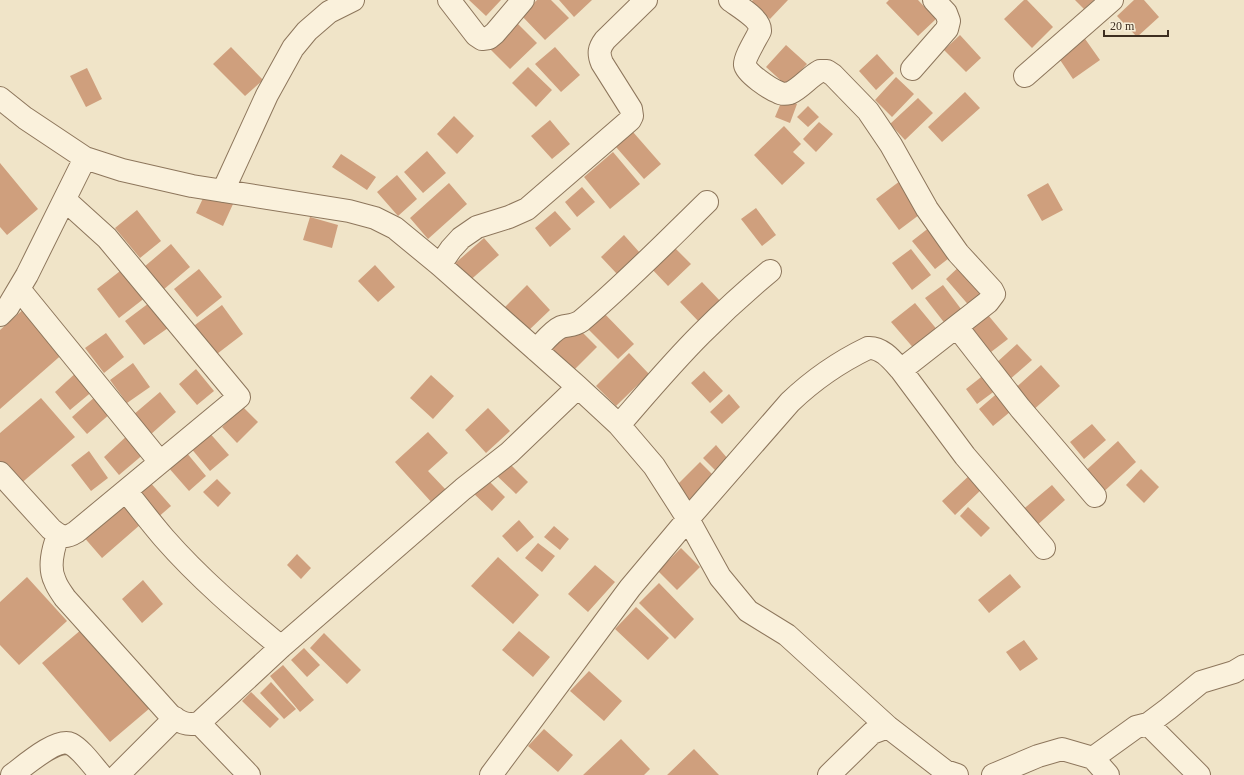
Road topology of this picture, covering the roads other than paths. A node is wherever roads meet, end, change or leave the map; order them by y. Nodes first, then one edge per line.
1 (353, 0) edge
2 (449, 0) edge
3 (524, 0) edge
4 (646, 0) edge
5 (730, 0) edge
6 (934, 0) edge
7 (1112, 0) edge
8 (912, 69) dead end
9 (1025, 76) dead end
10 (0, 98) edge
11 (85, 158) junction
12 (223, 191) junction
13 (65, 200) junction
14 (708, 202) dead end
15 (440, 265) junction
16 (770, 271) dead end
17 (19, 289) junction
18 (0, 315) edge
19 (957, 326) junction
20 (536, 350) junction
21 (901, 370) junction
22 (578, 386) junction
23 (619, 425) junction
24 (160, 462) junction
25 (0, 473) edge
26 (126, 491) junction
27 (1095, 496) dead end
28 (688, 519) junction
29 (58, 535) junction
30 (1044, 548) dead end
31 (281, 647) junction
32 (1241, 674) edge
33 (175, 718) junction
34 (199, 724) junction
35 (1148, 724) junction
36 (888, 728) junction
37 (1093, 758) junction
38 (12, 775) edge
39 (101, 775) edge
40 (118, 775) edge
41 (249, 775) edge
42 (491, 775) edge
43 (829, 775) edge
44 (957, 775) edge
45 (993, 775) edge
46 (1108, 775) edge
47 (1199, 775) edge

1 - 12 street
2 - 3 street
4 - 15 street
5 - 19 street
6 - 8 street
7 - 9 street
10 - 11 street
11 - 12 street
11 - 13 street
12 - 15 street
13 - 17 street
13 - 24 street
14 - 20 street
15 - 20 street
16 - 23 street
17 - 18 street
17 - 24 street
19 - 21 street
19 - 27 street
20 - 22 street
21 - 28 street
21 - 30 street
22 - 23 street
22 - 31 street
23 - 28 street
24 - 26 street
25 - 29 street
26 - 29 street
26 - 31 street
28 - 36 street
28 - 42 street
29 - 33 street
31 - 34 street
32 - 35 street
33 - 34 street
33 - 40 street
34 - 41 street
35 - 37 street
35 - 47 street
36 - 43 street
36 - 44 street
37 - 45 street
37 - 46 street
38 - 39 street

